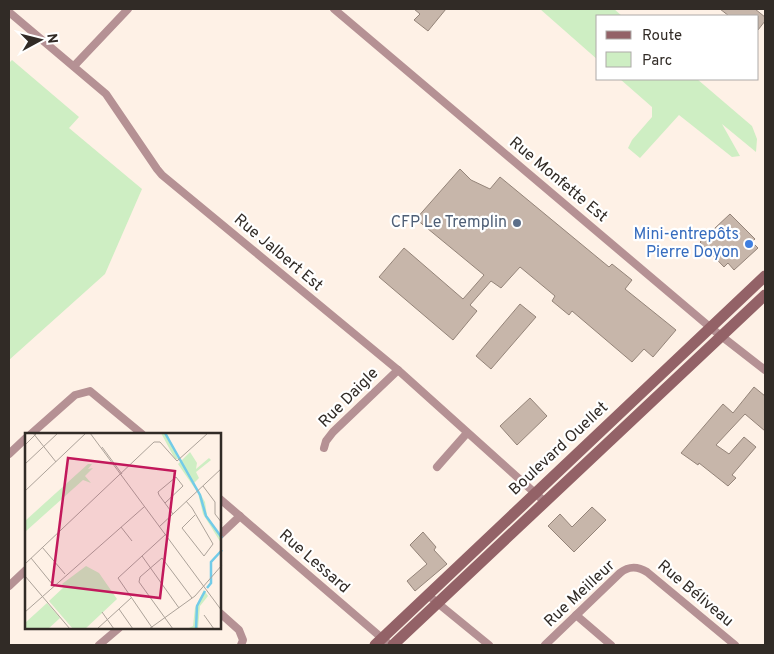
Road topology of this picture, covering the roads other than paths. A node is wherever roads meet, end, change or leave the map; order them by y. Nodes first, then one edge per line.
1 (128, 9) edge
2 (334, 9) edge
3 (9, 12) edge
4 (74, 66) junction
5 (765, 276) edge
6 (765, 295) edge
7 (711, 328) junction
8 (722, 336) junction
9 (398, 370) junction
10 (765, 370) edge
11 (32, 433) edge
12 (141, 433) edge
13 (468, 433) junction
14 (25, 439) edge
15 (324, 448) dead end
16 (9, 454) edge
17 (436, 467) dead end
18 (536, 494) junction
19 (221, 500) edge
20 (545, 502) junction
21 (240, 516) junction
22 (221, 533) edge
23 (636, 567) joint
24 (25, 571) edge
25 (9, 586) edge
26 (434, 599) junction
27 (221, 614) edge
28 (576, 615) junction
29 (118, 629) edge
30 (242, 642) edge
31 (385, 644) edge
32 (99, 645) edge
33 (488, 645) edge
34 (545, 645) edge
35 (611, 645) edge
36 (735, 645) edge

1 - 4 street
2 - 7 street, Rue Monfette Est
3 - 4 street, Rue Jalbert Est
4 - 9 street, Rue Jalbert Est
5 - 7 street, Boulevard Ouellet
6 - 8 street, Boulevard Ouellet
7 - 8 street, Rue Monfette Est
7 - 18 street, Boulevard Ouellet
8 - 10 street, Rue Monfette Est
8 - 20 street, Boulevard Ouellet
9 - 13 street, Rue Jalbert Est
9 - 15 street, Rue Daigle
11 - 12 street
13 - 17 street
13 - 18 street, Rue Jalbert Est
14 - 16 street
18 - 20 street, Rue Jalbert Est
18 - 26 street, Boulevard Ouellet
19 - 21 street, Rue Lessard
20 - 26 street, Boulevard Ouellet
21 - 22 street
21 - 31 street, Rue Lessard
23 - 28 street, Rue Meilleur
23 - 36 street, Rue Béliveau
24 - 25 street
26 - 31 street, Boulevard Ouellet
26 - 33 street
27 - 30 street
28 - 34 street, Rue Meilleur
28 - 35 street
29 - 32 street

